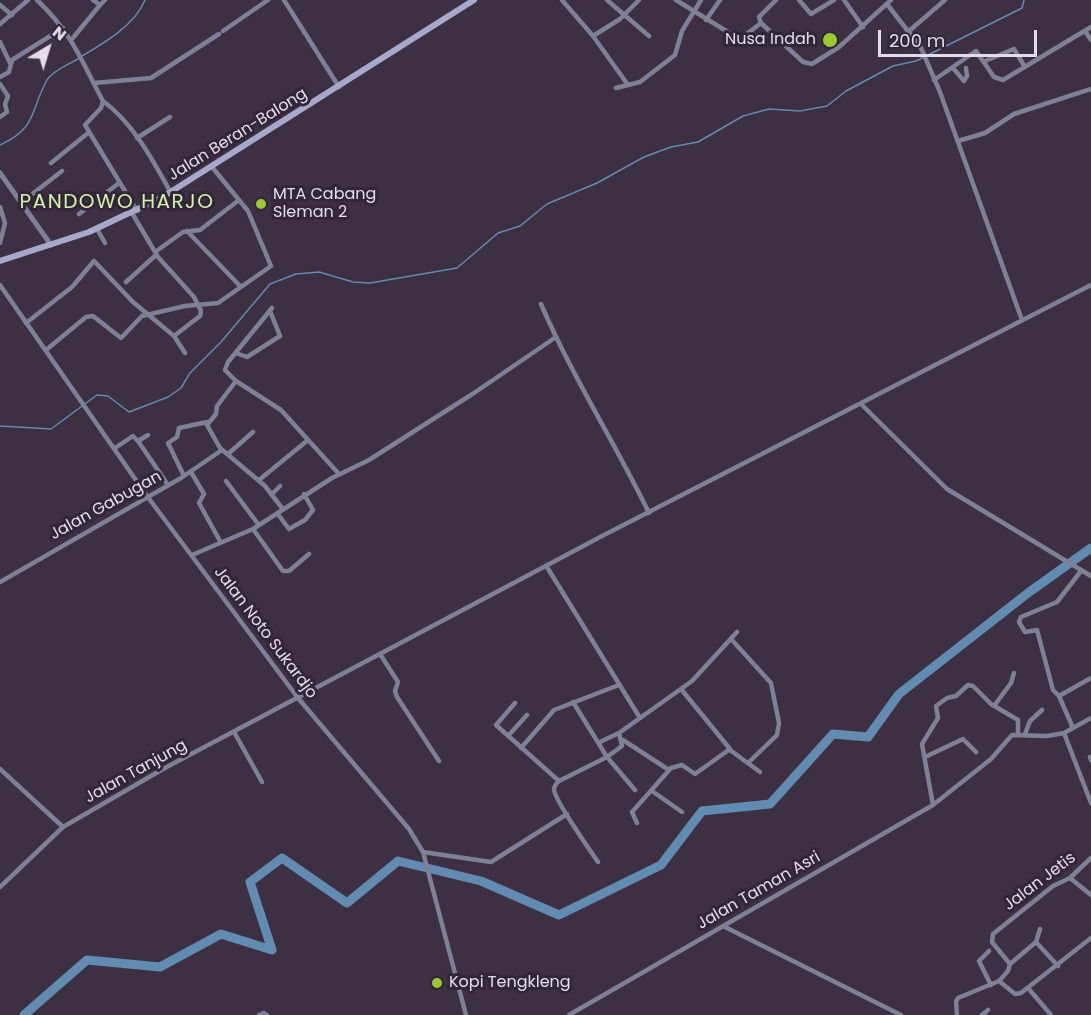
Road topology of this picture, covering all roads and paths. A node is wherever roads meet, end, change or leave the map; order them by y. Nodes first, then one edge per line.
1 (28, 0) edge
2 (37, 0) edge
3 (93, 0) edge
4 (105, 0) edge
5 (268, 0) edge
6 (284, 0) edge
7 (474, 0) edge
8 (562, 0) edge
9 (607, 0) edge
10 (639, 0) edge
11 (676, 0) edge
12 (701, 0) edge
13 (720, 0) edge
14 (776, 0) edge
15 (799, 0) edge
16 (834, 0) edge
17 (844, 0) edge
18 (945, 0) edge
19 (889, 2) edge
20 (0, 5) edge
21 (100, 5) junction
22 (692, 12) junction
23 (12, 15) junction
24 (624, 15) junction
25 (706, 20) junction
26 (761, 23) junction
27 (0, 24) edge
28 (863, 27) junction
29 (1091, 27) edge
30 (63, 28) junction
31 (909, 31) junction
32 (1085, 31) junction
33 (593, 36) junction
34 (649, 36) dead end
35 (72, 39) junction
36 (1091, 40) edge
37 (0, 42) edge
38 (985, 62) junction
39 (10, 63) junction
40 (1025, 67) junction
41 (953, 68) junction
42 (966, 68) dead end
43 (0, 77) edge
44 (934, 80) junction
45 (94, 83) junction
46 (0, 84) edge
47 (628, 85) junction
48 (339, 87) junction
49 (616, 88) dead end
50 (1091, 89) edge
51 (103, 101) junction
52 (0, 117) edge
53 (170, 117) dead end
54 (88, 133) junction
55 (136, 138) junction
56 (958, 141) junction
57 (51, 163) dead end
58 (212, 167) junction
59 (62, 171) dead end
60 (0, 173) edge
61 (119, 183) junction
62 (171, 193) junction
63 (239, 200) junction
64 (22, 202) junction
65 (0, 207) edge
66 (135, 212) junction
67 (78, 214) dead end
68 (97, 229) junction
69 (187, 231) junction
70 (0, 243) edge
71 (105, 243) dead end
72 (51, 245) junction
73 (156, 253) junction
74 (0, 261) edge
75 (126, 282) dead end
76 (0, 285) edge
77 (1091, 285) edge
78 (241, 287) junction
79 (541, 304) dead end
80 (200, 306) junction
81 (147, 315) junction
82 (1022, 320) junction
83 (26, 323) junction
84 (174, 336) junction
85 (556, 337) junction
86 (46, 350) junction
87 (185, 353) dead end
88 (236, 353) junction
89 (236, 381) junction
90 (861, 404) junction
91 (207, 422) junction
92 (253, 432) dead end
93 (148, 435) dead end
94 (309, 440) junction
95 (138, 441) junction
96 (115, 448) junction
97 (222, 450) junction
98 (228, 454) junction
99 (191, 472) junction
100 (339, 474) junction
101 (184, 476) junction
102 (259, 480) junction
103 (226, 482) dead end
104 (168, 485) junction
105 (280, 486) dead end
106 (272, 494) junction
107 (304, 494) junction
108 (147, 496) junction
109 (282, 508) junction
110 (278, 513) junction
111 (649, 513) junction
112 (258, 524) junction
113 (253, 529) junction
114 (220, 541) junction
115 (309, 554) dead end
116 (192, 555) junction
117 (547, 567) junction
118 (1081, 571) junction
119 (1091, 576) edge
120 (0, 582) edge
121 (737, 632) dead end
122 (730, 639) junction
123 (380, 654) junction
124 (1014, 673) dead end
125 (1091, 678) edge
126 (619, 685) junction
127 (681, 689) junction
128 (1059, 696) junction
129 (298, 698) junction
130 (573, 702) junction
131 (515, 703) dead end
132 (994, 706) junction
133 (1042, 710) dead end
134 (527, 715) dead end
135 (640, 718) junction
136 (1091, 719) edge
137 (1073, 728) junction
138 (234, 732) junction
139 (619, 733) junction
140 (1064, 733) junction
141 (1018, 734) junction
142 (1025, 734) junction
143 (508, 736) junction
144 (623, 740) junction
145 (600, 742) junction
146 (521, 748) junction
147 (730, 750) junction
148 (976, 752) dead end
149 (607, 757) junction
150 (925, 757) junction
151 (439, 761) dead end
152 (748, 764) junction
153 (0, 769) edge
154 (669, 770) junction
155 (760, 772) dead end
156 (1091, 777) edge
157 (559, 781) junction
158 (262, 782) dead end
159 (1084, 782) junction
160 (635, 790) dead end
161 (652, 792) junction
162 (1091, 803) edge
163 (933, 805) junction
164 (682, 812) dead end
165 (567, 814) junction
166 (637, 823) dead end
167 (63, 827) junction
168 (423, 852) junction
169 (1091, 858) edge
170 (598, 862) dead end
171 (1070, 878) junction
172 (0, 887) edge
173 (1091, 895) edge
174 (723, 926) junction
175 (1040, 929) dead end
176 (1091, 938) edge
177 (1036, 942) junction
178 (989, 951) dead end
179 (1010, 964) junction
180 (1058, 966) junction
181 (999, 981) junction
182 (991, 985) junction
183 (1028, 988) junction
184 (988, 1010) dead end
185 (259, 1015) edge
186 (267, 1015) edge
187 (466, 1015) edge
188 (569, 1015) edge
189 (901, 1015) edge
190 (957, 1015) edge
191 (982, 1015) edge
192 (1051, 1015) edge

1 - 23 street
2 - 30 street
3 - 21 street
4 - 21 street
5 - 45 street
6 - 48 street
7 - 48 main road, Jalan Beran-Balong
8 - 33 street
9 - 24 street
10 - 24 street
11 - 22 street
12 - 22 street
13 - 25 street
14 - 26 street
15 - 16 street
17 - 28 street
18 - 31 street
19 - 28 street
19 - 31 street
20 - 23 street
21 - 35 street
22 - 25 street
22 - 47 street
23 - 27 street
24 - 33 street
24 - 34 street
25 - 26 street
26 - 28 street
29 - 32 street
30 - 35 street
30 - 39 street
31 - 44 street
32 - 36 street
32 - 40 street
33 - 47 street
35 - 45 street
37 - 39 street
38 - 40 street
38 - 40 street
38 - 41 street
39 - 43 street
41 - 42 street
41 - 44 street
44 - 56 street
45 - 51 street
46 - 52 street
47 - 49 street
48 - 58 main road, Jalan Beran-Balong
50 - 56 street
51 - 54 street
51 - 55 street
53 - 55 street
54 - 57 street
54 - 61 street
55 - 62 street
56 - 82 street
58 - 62 main road, Jalan Beran-Balong
58 - 63 street
59 - 64 street
60 - 64 street
61 - 66 street
61 - 67 street
62 - 66 main road, Jalan Beran-Balong
63 - 69 street
63 - 78 street
64 - 72 street
65 - 70 street
66 - 68 main road, Jalan Beran-Balong
66 - 73 street
68 - 71 street
68 - 72 main road, Jalan Beran-Balong
69 - 73 street
69 - 78 street
72 - 74 main road, Jalan Beran-Balong
73 - 75 street
73 - 80 street
76 - 83 street, Jalan Noto Sukardjo
77 - 82 street, Jalan Tanjung
78 - 80 street
79 - 85 street
80 - 81 street
80 - 84 street
81 - 83 street
81 - 84 street
81 - 86 street
82 - 90 street, Jalan Tanjung
83 - 86 street, Jalan Noto Sukardjo
84 - 87 street
85 - 100 street
85 - 111 street
86 - 96 street, Jalan Noto Sukardjo
88 - 88 street
88 - 89 street
89 - 91 street
89 - 94 street
90 - 111 street, Jalan Tanjung
90 - 118 street
91 - 97 street
91 - 101 street
92 - 98 street
93 - 95 street
94 - 100 street
94 - 102 street
95 - 96 street
95 - 104 street
96 - 108 street, Jalan Noto Sukardjo
97 - 98 street
97 - 99 street, Jalan Gabugan
98 - 102 street
99 - 101 street, Jalan Gabugan
99 - 114 street
100 - 107 street
101 - 104 street, Jalan Gabugan
102 - 106 street
103 - 112 street
104 - 108 street, Jalan Gabugan
105 - 106 street
106 - 109 street
107 - 109 street
107 - 110 street
108 - 116 street, Jalan Noto Sukardjo
108 - 120 street, Jalan Gabugan
109 - 110 street
110 - 112 street
111 - 117 street, Jalan Tanjung
112 - 113 street
113 - 114 street
113 - 115 street
114 - 116 street
116 - 129 street, Jalan Noto Sukardjo
117 - 123 street, Jalan Tanjung
117 - 126 street
118 - 119 street
118 - 128 street
121 - 122 street
122 - 127 street
122 - 152 street
123 - 129 street, Jalan Tanjung
123 - 151 street
124 - 132 street
125 - 128 street
126 - 130 street
126 - 135 street
127 - 135 street
127 - 147 street
128 - 137 street
129 - 138 street, Jalan Tanjung
129 - 168 street, Jalan Noto Sukardjo
130 - 145 street
130 - 146 street
131 - 143 street
132 - 141 street
132 - 150 street
133 - 142 street
134 - 143 street
135 - 139 street
136 - 137 street
137 - 140 street
138 - 158 street
138 - 167 street, Jalan Tanjung
139 - 144 street
139 - 145 street
140 - 142 street
140 - 159 street
141 - 142 street
141 - 163 street, Jalan Taman Asri
143 - 146 street
144 - 149 street
144 - 154 street
145 - 149 street
146 - 157 street
147 - 152 street
147 - 154 street
148 - 150 street
149 - 157 street
149 - 160 street
150 - 163 street
152 - 155 street
153 - 167 street
154 - 161 street
156 - 159 street
157 - 165 street
159 - 162 street
161 - 164 street
161 - 166 street
163 - 174 street, Jalan Taman Asri
165 - 168 street
165 - 170 street
167 - 172 street, Jalan Tanjung
168 - 187 street, Jalan Noto Sukardjo
169 - 171 street, Jalan Jetis
171 - 173 street
171 - 179 street, Jalan Jetis
174 - 188 street, Jalan Taman Asri
174 - 189 street
175 - 177 street
176 - 180 street
177 - 179 street
177 - 180 street
178 - 182 street
179 - 181 street
180 - 183 street
181 - 182 street
181 - 183 street
182 - 190 street
183 - 192 street
184 - 191 street
185 - 186 street

